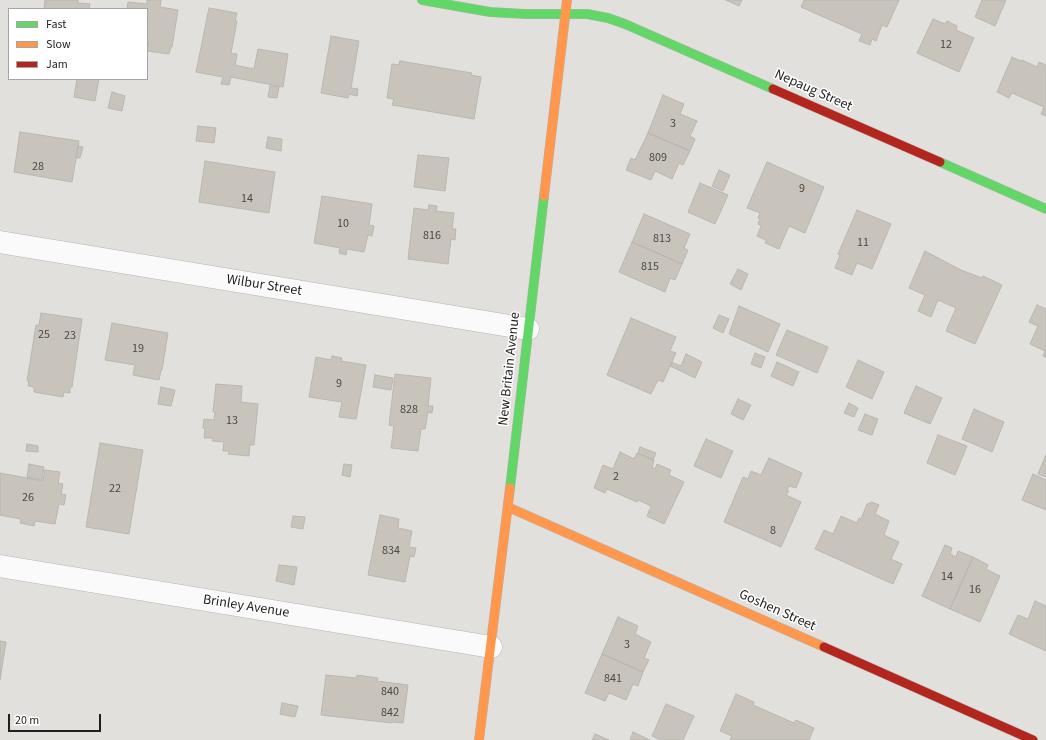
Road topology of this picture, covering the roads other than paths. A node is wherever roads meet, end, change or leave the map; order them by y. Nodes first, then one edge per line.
1 (422, 0) edge
2 (567, 0) edge
3 (565, 12) junction
4 (1046, 209) edge
5 (0, 242) edge
6 (528, 329) junction
7 (508, 507) junction
8 (0, 566) edge
9 (491, 647) junction
10 (479, 740) edge
11 (1033, 740) edge

1 - 3 street, Nepaug Street
2 - 3 street, New Britain Avenue
3 - 4 street, Nepaug Street
3 - 6 street, New Britain Avenue
5 - 6 street, Wilbur Street
6 - 7 street, New Britain Avenue
7 - 9 street, New Britain Avenue
7 - 11 street, Goshen Street
8 - 9 street, Brinley Avenue
9 - 10 street, New Britain Avenue

